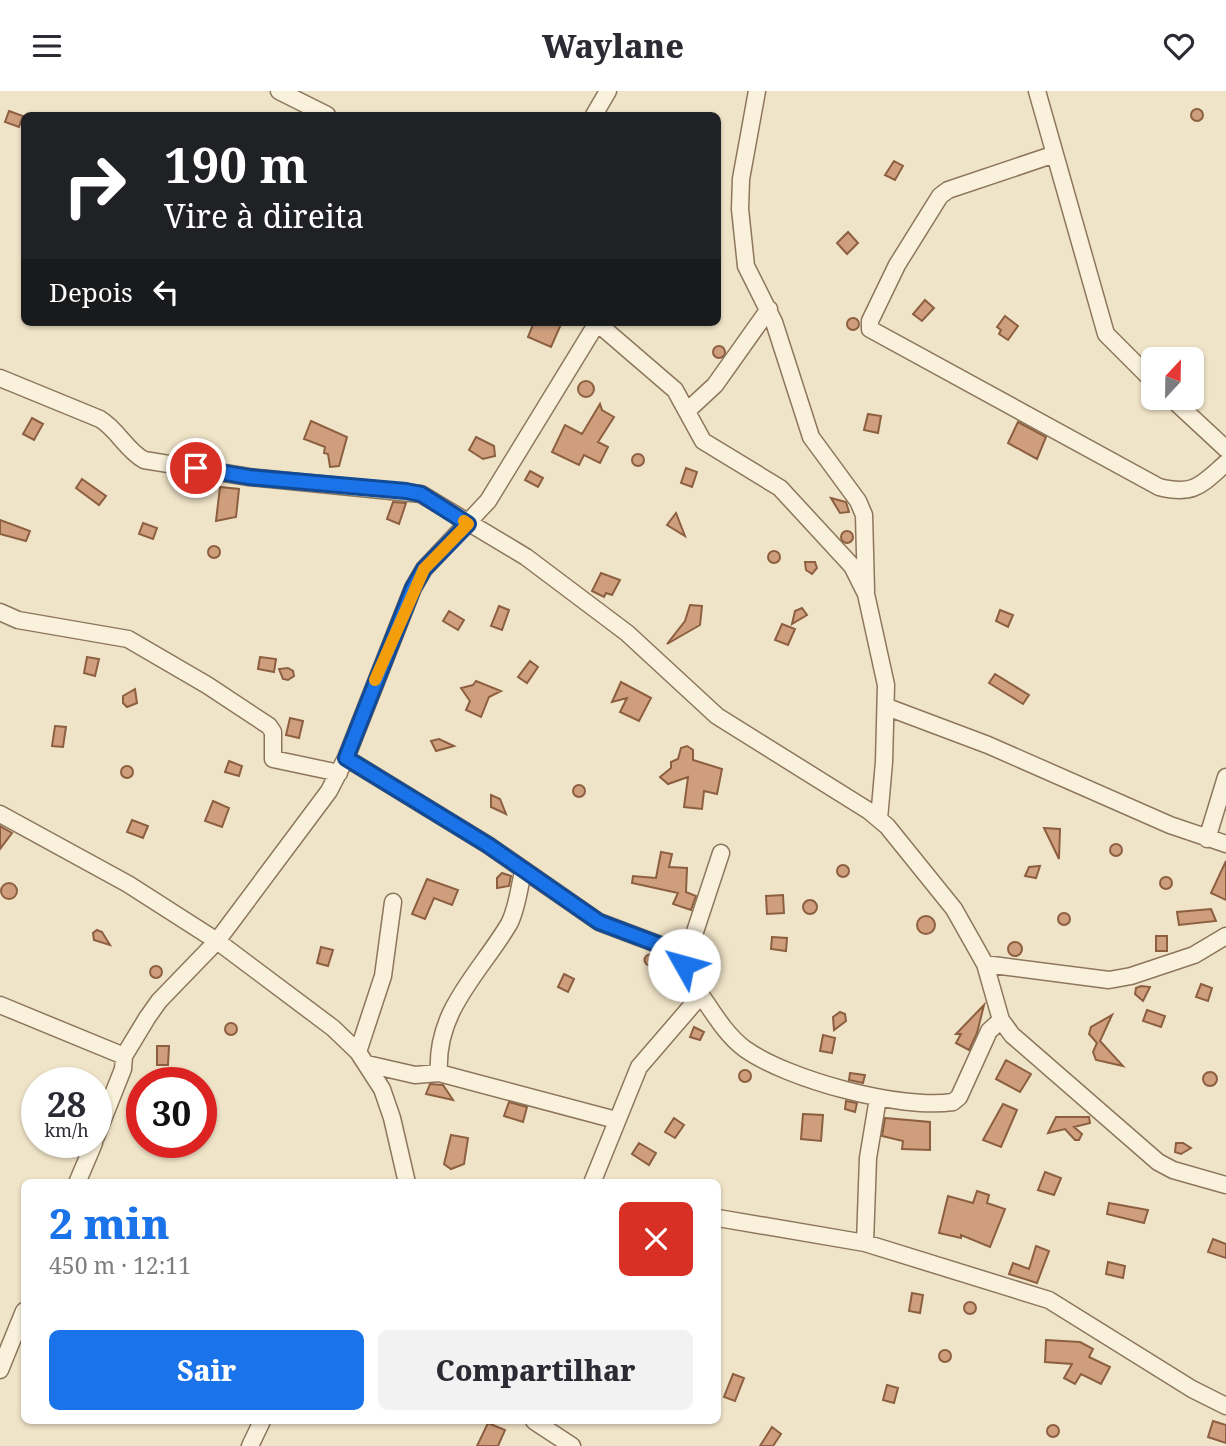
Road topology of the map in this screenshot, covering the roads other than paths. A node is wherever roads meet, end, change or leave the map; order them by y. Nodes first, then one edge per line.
1 (279, 91) edge
2 (608, 91) edge
3 (757, 91) edge
4 (1037, 91) edge
5 (321, 112) edge
6 (596, 112) edge
7 (1055, 154) junction
8 (769, 309) junction
9 (595, 326) edge
10 (602, 326) edge
11 (1141, 369) edge
12 (0, 378) edge
13 (1184, 410) edge
14 (687, 411) junction
15 (1226, 449) edge
16 (1226, 463) edge
17 (468, 524) junction
18 (866, 594) junction
19 (0, 612) edge
20 (887, 707) junction
21 (342, 766) junction
22 (1226, 777) edge
23 (0, 814) edge
24 (879, 819) junction
25 (1207, 839) junction
26 (1226, 843) edge
27 (721, 853) dead end
28 (523, 871) junction
29 (393, 902) dead end
30 (1226, 936) edge
31 (217, 941) junction
32 (985, 964) junction
33 (684, 965) junction
34 (701, 995) junction
35 (0, 1005) edge
36 (1001, 1020) junction
37 (124, 1056) junction
38 (363, 1058) junction
39 (439, 1073) junction
40 (112, 1097) edge
41 (878, 1098) junction
42 (616, 1119) junction
43 (88, 1158) edge
44 (79, 1179) edge
45 (406, 1179) edge
46 (594, 1179) edge
47 (1226, 1185) edge
48 (721, 1219) edge
49 (865, 1243) junction
50 (21, 1318) edge
51 (0, 1370) edge
52 (1226, 1406) edge
53 (261, 1424) edge
54 (539, 1424) edge
55 (250, 1446) edge
56 (572, 1446) edge

1 - 5 street
2 - 6 street
3 - 8 street
4 - 7 street
7 - 11 street
7 - 16 street
8 - 14 street
8 - 18 street
9 - 17 street
10 - 14 street
12 - 17 street
13 - 15 street
14 - 18 street
17 - 21 street
17 - 24 street
18 - 20 street
19 - 21 street
20 - 24 street
20 - 25 street
21 - 28 street
21 - 31 street
22 - 25 street
23 - 31 street
24 - 32 street
25 - 26 street
27 - 33 street
28 - 33 street
28 - 39 street
29 - 38 street
30 - 32 street
31 - 37 street
31 - 38 street
32 - 36 street
33 - 34 street
34 - 41 street
34 - 42 street
35 - 37 street
36 - 41 street
36 - 47 street
37 - 40 street
38 - 39 street
38 - 45 street
39 - 42 street
41 - 49 street
42 - 46 street
43 - 44 street
48 - 49 street
49 - 52 street
50 - 51 street
53 - 55 street
54 - 56 street

